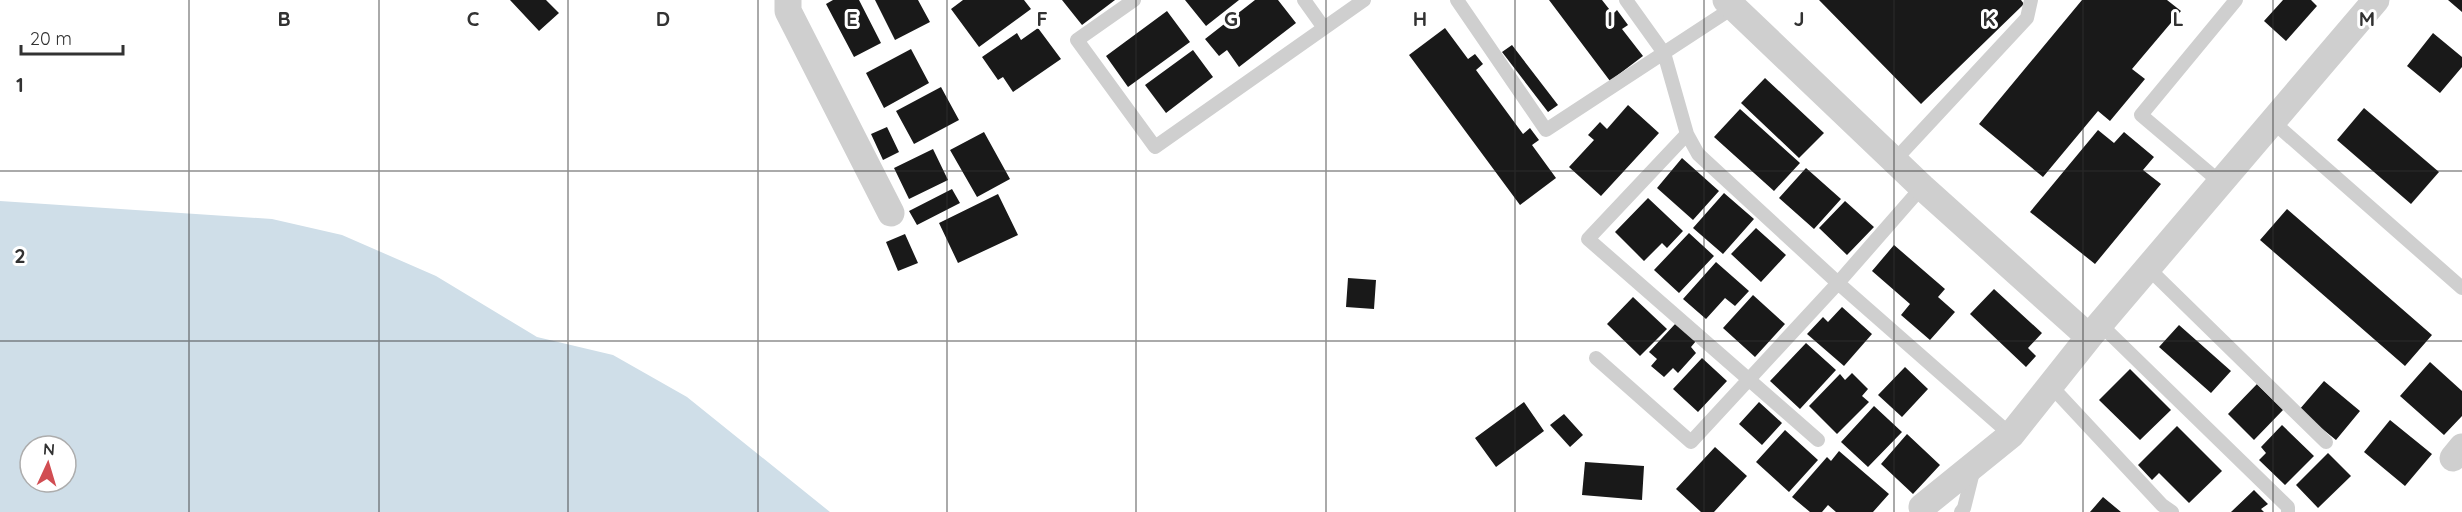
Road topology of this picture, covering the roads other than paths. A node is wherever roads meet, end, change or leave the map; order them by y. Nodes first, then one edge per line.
1 (788, 0) edge
2 (1134, 0) edge
3 (1304, 0) edge
4 (1364, 0) edge
5 (1457, 0) edge
6 (1626, 0) edge
7 (2031, 0) edge
8 (2236, 0) edge
9 (2376, 0) edge
10 (1730, 4) edge
11 (1324, 28) junction
12 (1664, 53) junction
13 (2272, 121) junction
14 (1687, 134) junction
15 (1894, 161) junction
16 (2220, 182) junction
17 (1922, 187) junction
18 (891, 213) dead end
19 (2148, 268) junction
20 (1838, 283) junction
21 (2462, 288) edge
22 (2094, 331) junction
23 (1596, 358) dead end
24 (1750, 380) junction
25 (2050, 386) junction
26 (2011, 435) junction
27 (1818, 440) dead end
28 (2326, 442) dead end
29 (1975, 464) junction
30 (1922, 507) dead end
31 (1961, 512) edge
32 (2172, 512) edge
33 (2288, 512) edge

1 - 18 street
2 - 11 lane
3 - 11 lane
4 - 11 lane
5 - 12 lane
6 - 12 lane
7 - 15 lane
8 - 16 lane
9 - 13 street
10 - 12 lane
10 - 15 street
12 - 14 lane
13 - 16 street
13 - 21 lane
14 - 20 lane
14 - 24 lane
15 - 17 street
16 - 19 street
17 - 20 lane
17 - 22 street
19 - 22 street
19 - 28 lane
20 - 24 lane
20 - 26 lane
22 - 25 street
22 - 33 lane
23 - 24 lane
24 - 27 lane
25 - 26 street
25 - 32 lane
26 - 29 street
29 - 30 street
29 - 31 lane

